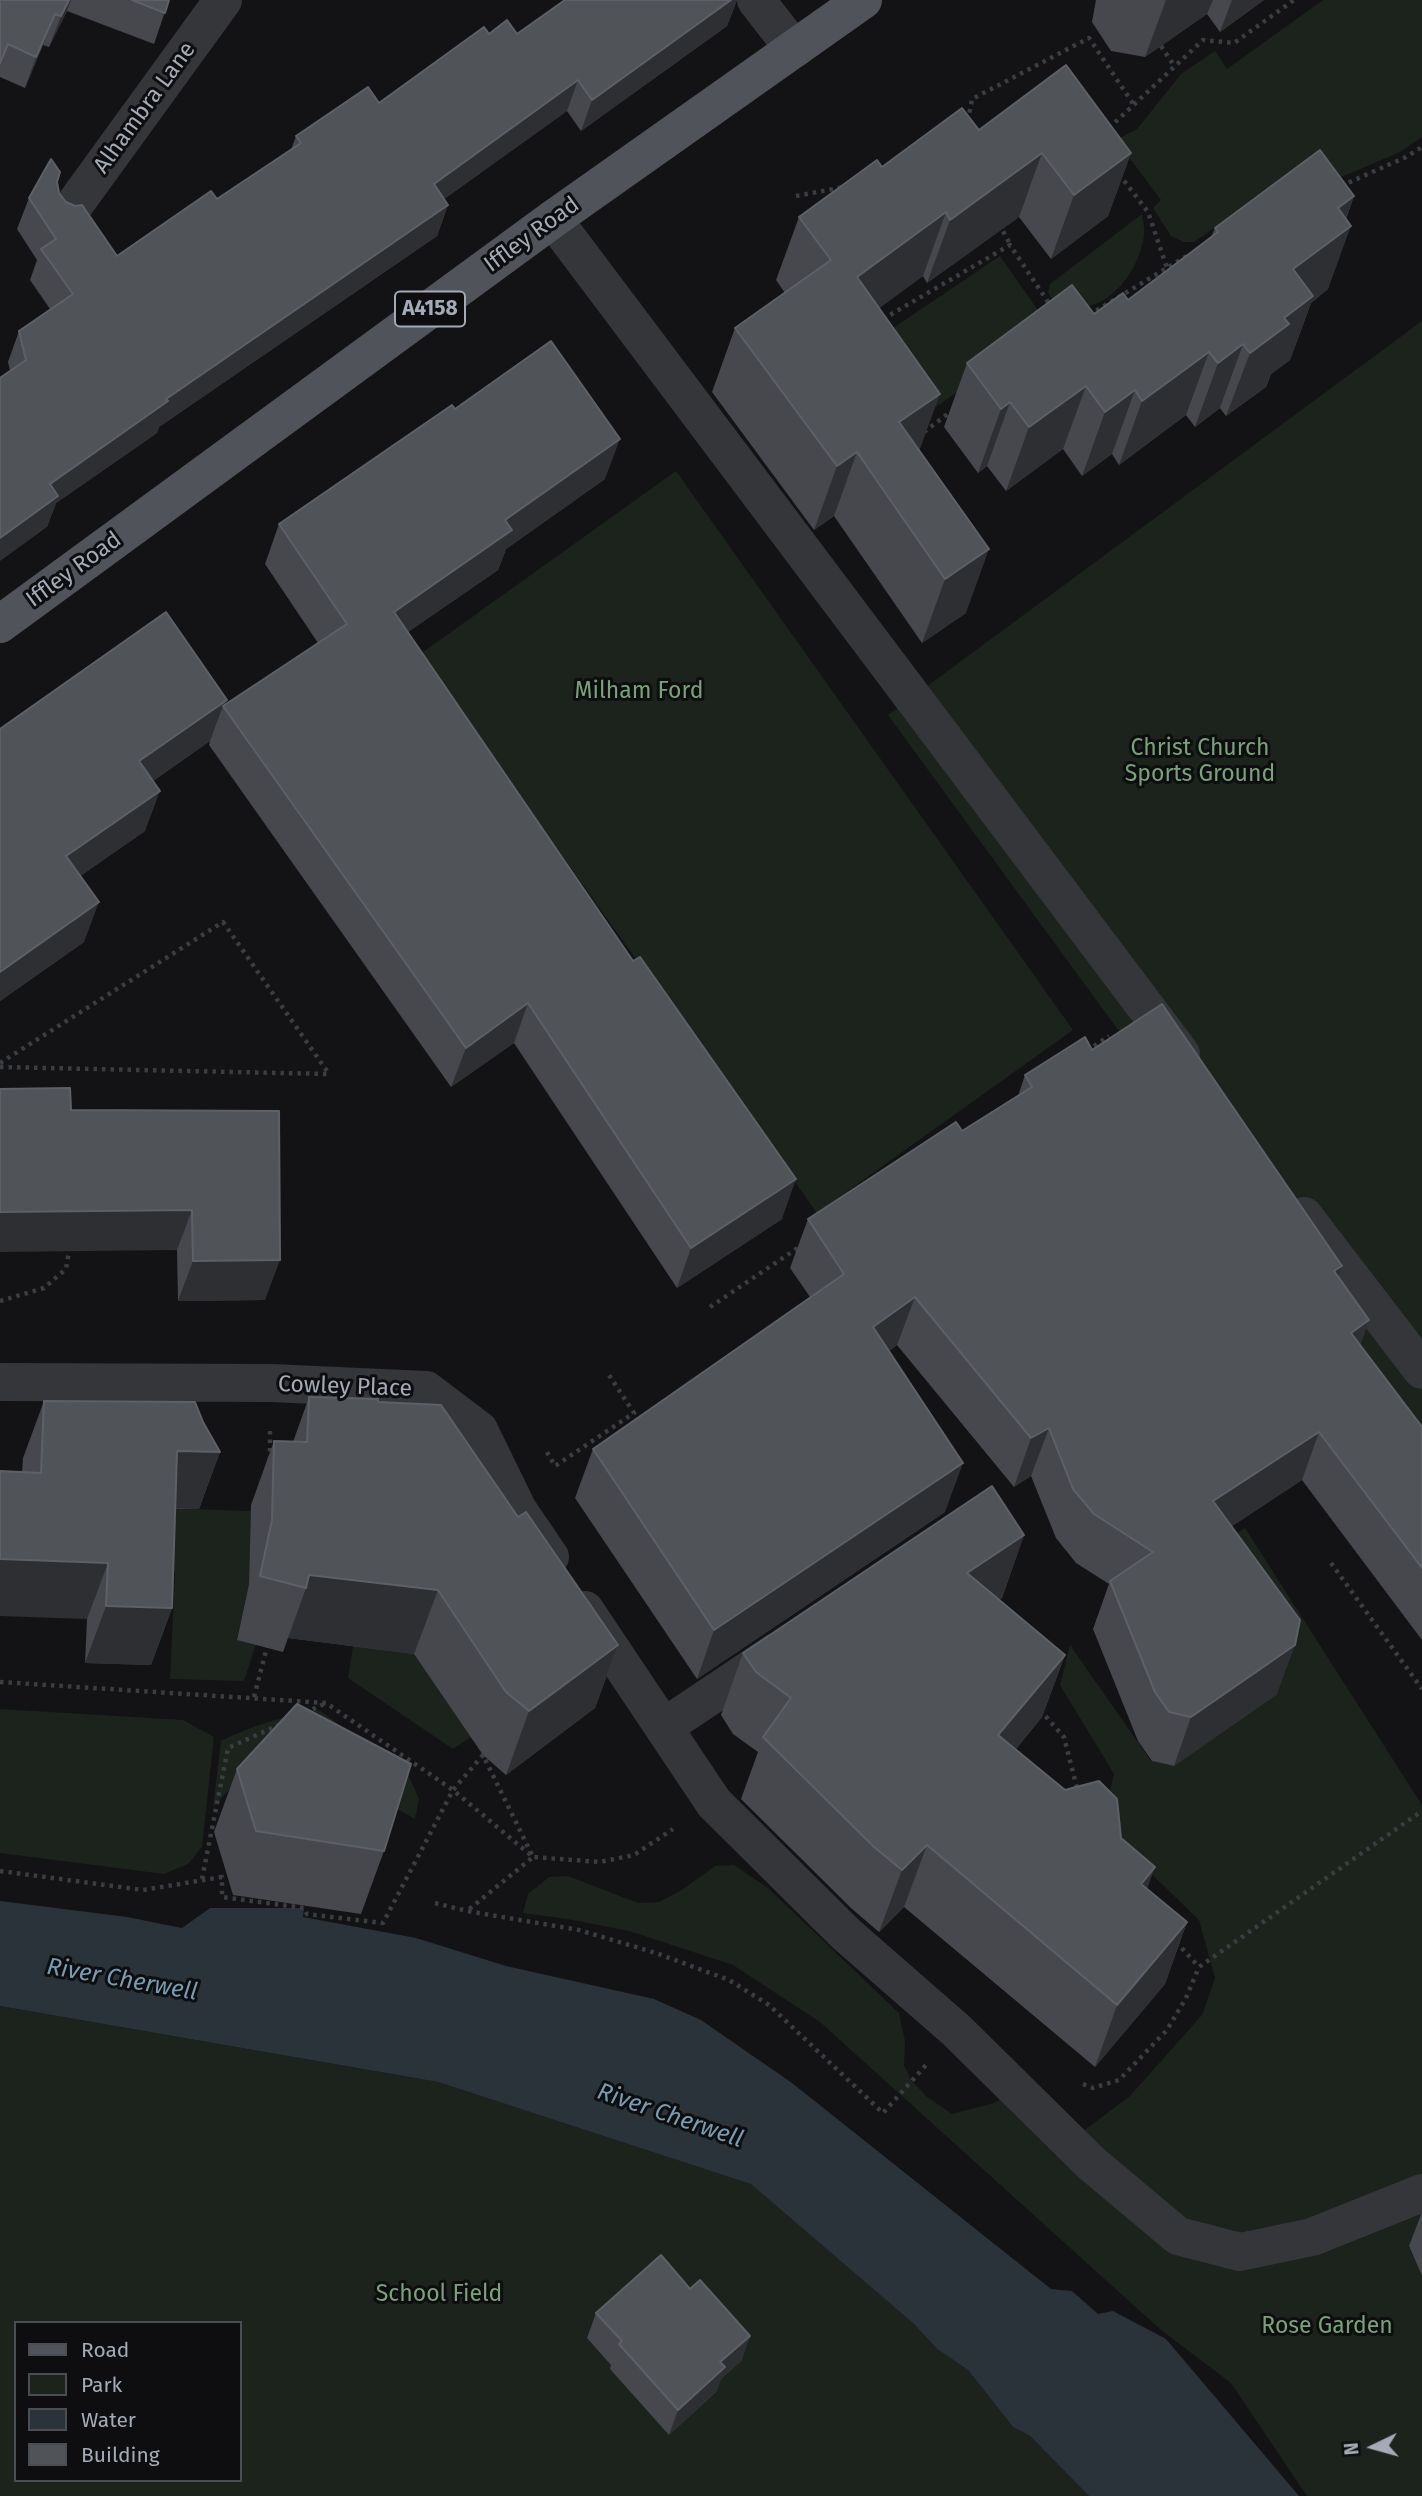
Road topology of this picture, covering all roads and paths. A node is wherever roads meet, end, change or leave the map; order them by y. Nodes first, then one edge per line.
1 (223, 0) edge
2 (756, 0) edge
3 (863, 0) edge
4 (1294, 0) edge
5 (1161, 46) dead end
6 (794, 49) junction
7 (1175, 67) junction
8 (1134, 105) junction
9 (967, 125) edge
10 (1104, 132) edge
11 (1422, 148) edge
12 (1117, 172) edge
13 (856, 184) edge
14 (1331, 190) edge
15 (796, 196) dead end
16 (67, 215) edge
17 (996, 217) edge
18 (553, 219) junction
19 (1010, 244) junction
20 (1198, 250) edge
21 (1167, 267) junction
22 (1170, 280) edge
23 (1057, 316) edge
24 (1079, 321) edge
25 (872, 325) edge
26 (960, 405) dead end
27 (918, 436) edge
28 (0, 624) edge
29 (1146, 1007) junction
30 (1084, 1053) edge
31 (0, 1065) edge
32 (1204, 1084) edge
33 (1280, 1183) edge
34 (812, 1238) edge
35 (69, 1251) dead end
36 (0, 1301) edge
37 (710, 1307) dead end
38 (1422, 1370) edge
39 (607, 1371) dead end
40 (0, 1382) edge
41 (271, 1383) junction
42 (542, 1444) dead end
43 (270, 1465) edge
44 (1331, 1563) dead end
45 (799, 1637) edge
46 (267, 1647) dead end
47 (0, 1682) edge
48 (1422, 1689) edge
49 (254, 1697) junction
50 (326, 1703) junction
51 (1037, 1707) edge
52 (302, 1714) edge
53 (289, 1720) edge
54 (664, 1727) junction
55 (453, 1790) junction
56 (1080, 1798) edge
57 (714, 1803) junction
58 (1422, 1811) edge
59 (533, 1857) junction
60 (0, 1871) edge
61 (202, 1879) junction
62 (435, 1903) dead end
63 (467, 1911) junction
64 (1174, 1940) edge
65 (1199, 1967) junction
66 (956, 2030) junction
67 (1080, 2083) dead end
68 (1422, 2193) edge

1 - 16 street, Alhambra Lane
2 - 6 street
3 - 6 main road, Iffley Road / A4158
4 - 7 path
5 - 7 path
6 - 18 main road, Iffley Road / A4158
7 - 8 path
8 - 9 path
8 - 10 path
11 - 14 path
12 - 21 path
13 - 15 path
17 - 19 path
18 - 28 main road, Iffley Road / A4158
18 - 29 street
19 - 23 path
19 - 25 path
20 - 21 path
21 - 22 path
21 - 24 path
26 - 27 path
29 - 30 path
29 - 32 street
31 - 31 path
33 - 38 street
34 - 37 path
35 - 36 path
39 - 42 path
40 - 41 street, Cowley Place
41 - 43 path
41 - 54 street, Cowley Place
44 - 48 path
45 - 54 street
46 - 49 path
47 - 49 path
49 - 50 path
50 - 52 path
50 - 55 path
51 - 56 path
53 - 61 path
54 - 57 street, Cowley Place
55 - 59 path
55 - 59 path
55 - 61 path
57 - 59 path
57 - 66 street, Cowley Place
58 - 65 path
59 - 63 path
60 - 61 path
62 - 63 path
63 - 66 path
64 - 65 path
65 - 67 path
66 - 68 street, Cowley Place

